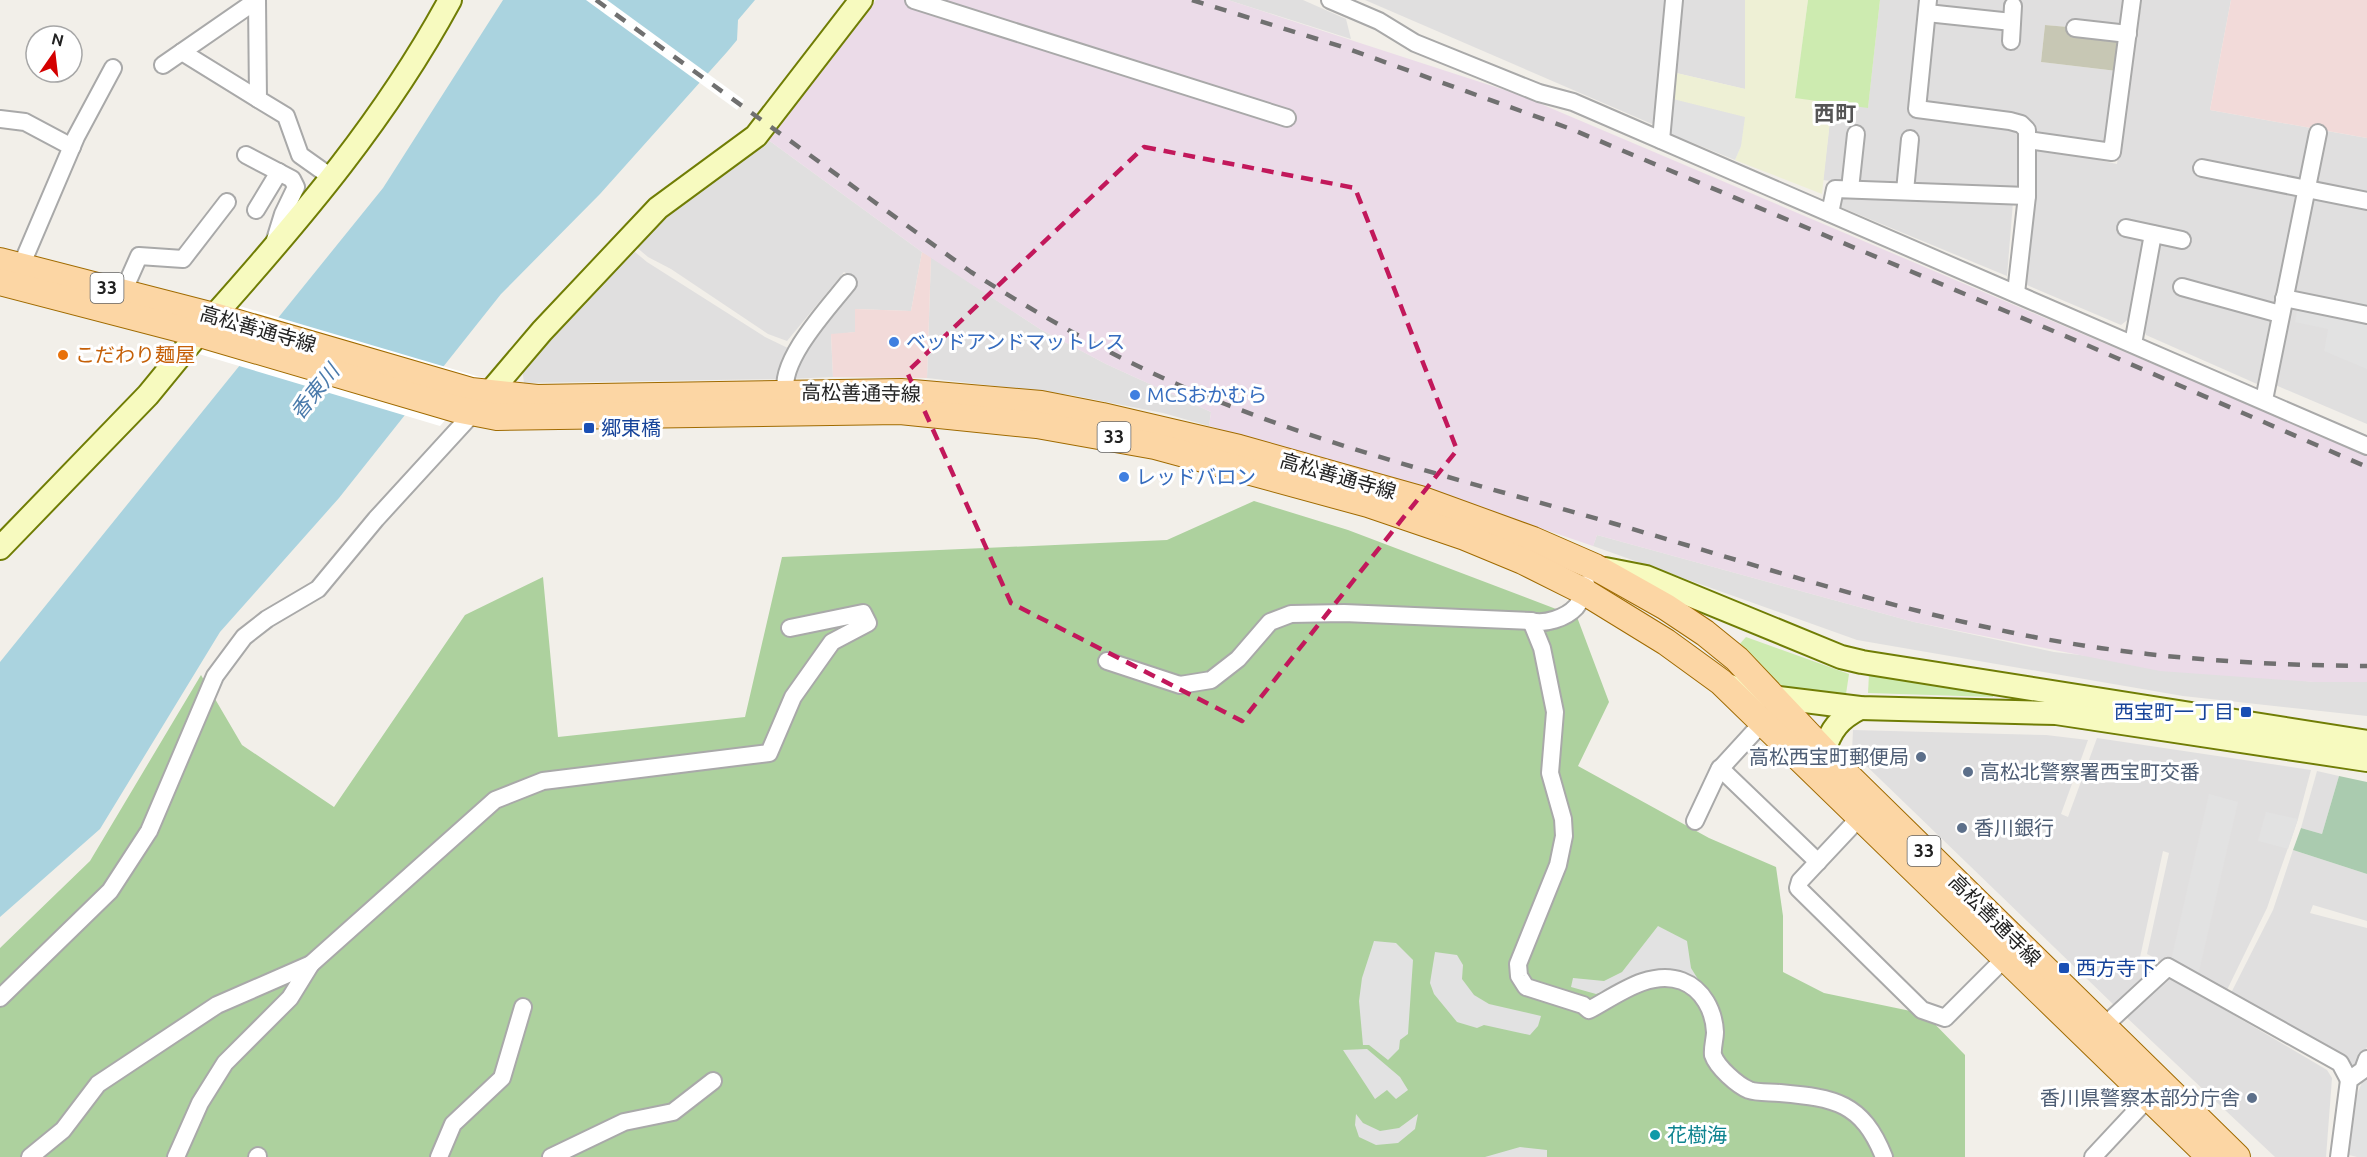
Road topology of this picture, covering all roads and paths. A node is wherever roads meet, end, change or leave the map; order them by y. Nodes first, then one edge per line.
1 (257, 0) edge
2 (450, 0) edge
3 (861, 0) edge
4 (914, 0) edge
5 (1674, 0) edge
6 (2132, 0) edge
7 (1339, 2) edge
8 (1927, 7) edge
9 (2075, 28) dead end
10 (2128, 34) junction
11 (2011, 40) dead end
12 (182, 52) junction
13 (163, 65) dead end
14 (113, 68) dead end
15 (258, 99) junction
16 (1287, 118) dead end
17 (0, 119) edge
18 (2318, 133) dead end
19 (1856, 134) dead end
20 (1910, 139) dead end
21 (1661, 140) junction
22 (2028, 140) junction
23 (72, 147) junction
24 (246, 155) dead end
25 (2202, 168) dead end
26 (279, 172) junction
27 (332, 177) junction
28 (2306, 188) junction
29 (1850, 189) junction
30 (1905, 191) junction
31 (2027, 196) junction
32 (2367, 201) edge
33 (227, 202) dead end
34 (256, 210) dead end
35 (1830, 213) junction
36 (2126, 228) dead end
37 (2153, 234) junction
38 (2182, 240) dead end
39 (271, 252) junction
40 (11, 263) edge
41 (0, 282) edge
42 (848, 283) dead end
43 (2182, 287) dead end
44 (123, 292) junction
45 (2016, 293) junction
46 (2282, 306) junction
47 (2367, 315) edge
48 (210, 326) junction
49 (2133, 344) junction
50 (786, 393) junction
51 (2264, 400) junction
52 (472, 401) junction
53 (2367, 446) edge
54 (0, 548) edge
55 (1595, 567) junction
56 (1583, 591) junction
57 (1531, 621) junction
58 (790, 628) dead end
59 (1107, 661) dead end
60 (1721, 682) junction
61 (1772, 697) junction
62 (1860, 708) junction
63 (1763, 722) junction
64 (2367, 742) edge
65 (1824, 751) junction
66 (2367, 760) edge
67 (1720, 768) junction
68 (1860, 817) junction
69 (1695, 821) dead end
70 (1818, 862) junction
71 (2012, 950) junction
72 (311, 964) junction
73 (0, 998) edge
74 (523, 1007) dead end
75 (2104, 1026) junction
76 (2367, 1059) edge
77 (2349, 1080) junction
78 (712, 1081) dead end
79 (2149, 1097) junction
80 (30, 1157) edge
81 (176, 1157) edge
82 (439, 1157) edge
83 (551, 1157) edge
84 (1884, 1157) edge
85 (2093, 1157) edge
86 (2210, 1157) edge
87 (2237, 1157) edge
88 (2339, 1157) edge

1 - 12 street
1 - 15 street
2 - 27 street
3 - 52 street
4 - 16 street
5 - 21 street
6 - 10 street
7 - 21 street
8 - 11 street
8 - 22 street
9 - 10 street
10 - 22 street
12 - 13 street
12 - 15 street
14 - 23 street
15 - 27 street
17 - 23 street
18 - 28 street
19 - 29 street
20 - 30 street
21 - 35 street
22 - 31 street
23 - 40 street
24 - 26 street
25 - 28 street
26 - 34 street
26 - 39 street
27 - 39 street
28 - 32 street
28 - 46 street
29 - 30 street
29 - 35 street
30 - 31 street
31 - 45 street
33 - 44 street
35 - 45 street
36 - 37 street
37 - 38 street
37 - 49 street
39 - 48 street
40 - 44 main road, 高松善通寺線 / 33
41 - 48 main road, 高松善通寺線 / 33
42 - 50 street
43 - 46 street
44 - 48 main road, 高松善通寺線 / 33
45 - 49 street
46 - 47 street
46 - 51 street
48 - 52 main road, 高松善通寺線 / 33
48 - 54 street
49 - 51 street
50 - 52 main road, 高松善通寺線 / 33
50 - 55 main road, 高松善通寺線 / 33
51 - 53 street
52 - 56 main road, 高松善通寺線 / 33
52 - 73 street
55 - 56 street
55 - 61 main road, 高松善通寺線 / 33
55 - 64 street
56 - 57 street
56 - 60 main road, 高松善通寺線 / 33
57 - 59 street
57 - 84 street
58 - 72 street
60 - 61 street
60 - 63 main road, 高松善通寺線 / 33
61 - 62 street
61 - 65 main road, 高松善通寺線 / 33
62 - 65 street
62 - 66 street
63 - 67 street
63 - 68 main road, 高松善通寺線 / 33
65 - 71 main road, 高松善通寺線 / 33
67 - 69 street
67 - 70 street
68 - 70 street
68 - 71 main road, 高松善通寺線 / 33
70 - 71 street
71 - 75 main road, 高松善通寺線 / 33
71 - 79 main road, 高松善通寺線 / 33
72 - 80 street
72 - 81 street
74 - 82 street
75 - 77 street
75 - 87 main road, 高松善通寺線 / 33
76 - 77 street
77 - 88 street
78 - 83 street
79 - 85 street
79 - 86 main road, 高松善通寺線 / 33

